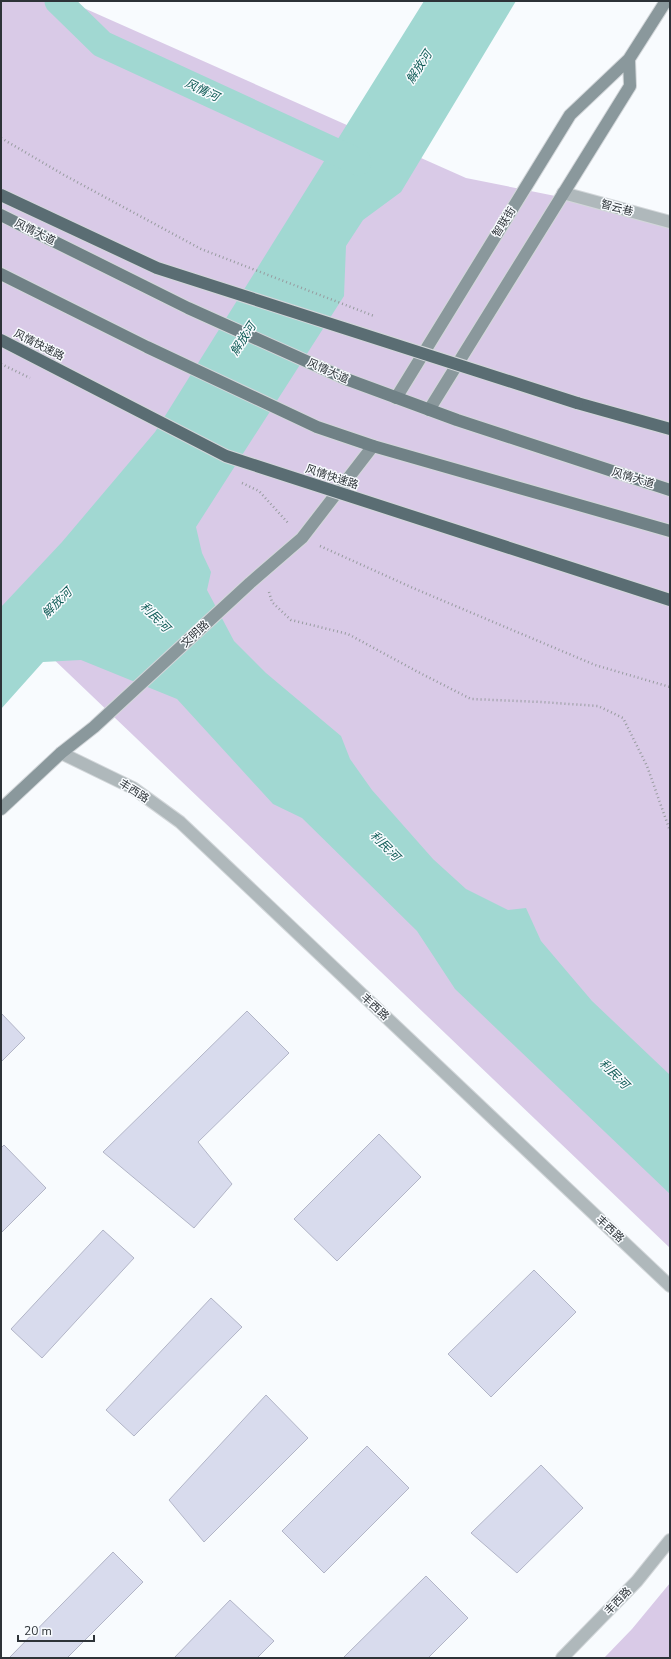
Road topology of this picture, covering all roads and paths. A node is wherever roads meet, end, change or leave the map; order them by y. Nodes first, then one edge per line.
1 (666, 1) edge
2 (629, 59) junction
3 (1, 138) edge
4 (563, 193) junction
5 (1, 195) edge
6 (1, 215) edge
7 (670, 222) edge
8 (1, 274) edge
9 (374, 316) dead end
10 (1, 340) edge
11 (396, 398) junction
12 (429, 410) junction
13 (670, 429) edge
14 (374, 446) junction
15 (240, 482) dead end
16 (670, 490) edge
17 (670, 531) edge
18 (302, 538) junction
19 (264, 570) junction
20 (670, 600) edge
21 (670, 687) edge
22 (62, 753) junction
23 (1, 809) edge
24 (670, 831) edge
25 (670, 1286) edge
26 (670, 1540) edge
27 (562, 1658) edge

1 - 2 street, 智联街
2 - 4 street
2 - 11 street, 智联街
3 - 9 path
4 - 7 street, 智云巷
4 - 12 street
5 - 13 highway, bridge
6 - 11 main road, 风情大道
8 - 14 main road
10 - 20 highway, 风情快速路, bridge
11 - 12 main road, 风情大道
12 - 16 main road, 风情大道
14 - 17 main road
14 - 18 street, 文明路
15 - 18 path
18 - 19 street, 文明路
18 - 21 path
19 - 22 street, 文明路
19 - 24 path
22 - 23 street, 文明路
22 - 25 street, 丰西路
26 - 27 street, 丰西路

